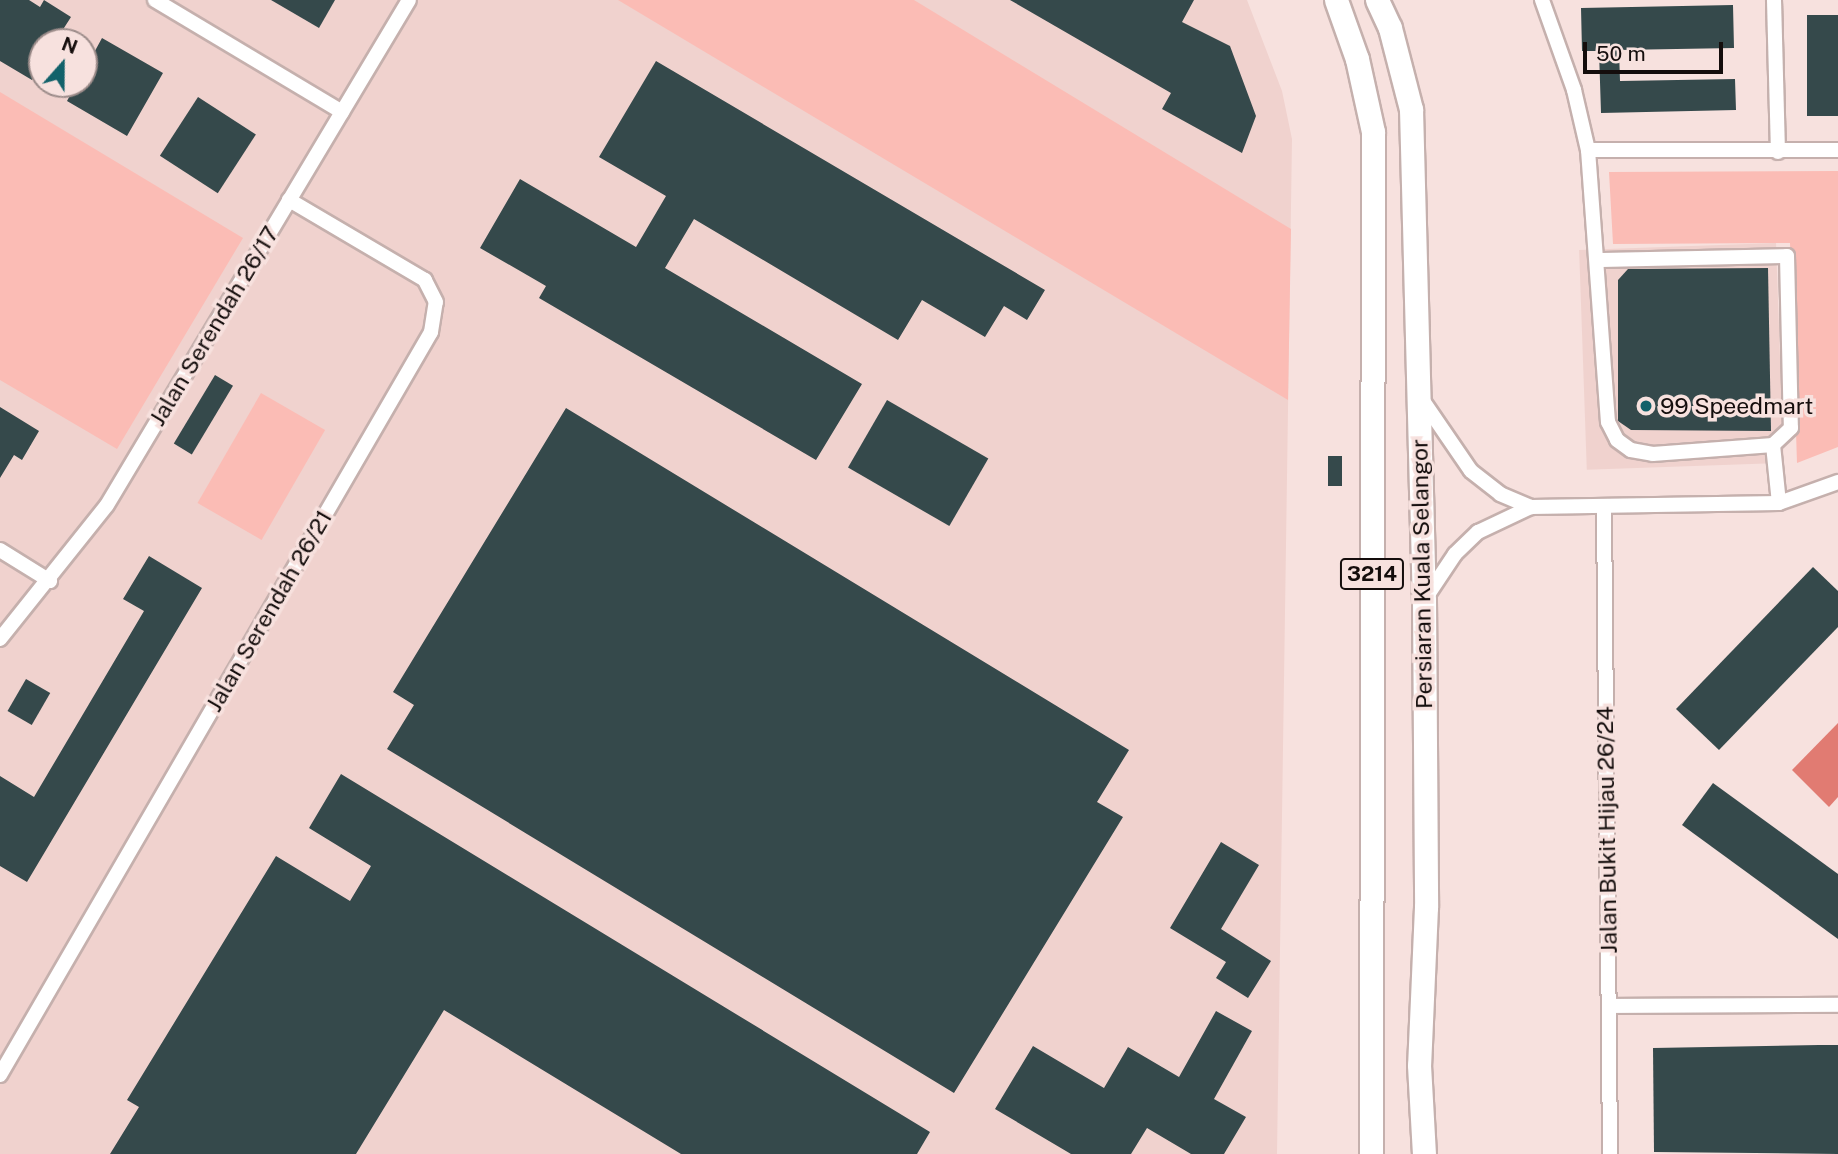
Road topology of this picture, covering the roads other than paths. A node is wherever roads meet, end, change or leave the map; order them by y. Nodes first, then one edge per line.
1 (155, 0) edge
2 (408, 0) edge
3 (1336, 0) edge
4 (1377, 0) edge
5 (1542, 0) edge
6 (1774, 0) edge
7 (342, 111) junction
8 (1588, 150) junction
9 (1838, 150) edge
10 (1778, 152) junction
11 (289, 200) junction
12 (1597, 260) junction
13 (1418, 394) junction
14 (1773, 445) junction
15 (1838, 482) edge
16 (1779, 503) junction
17 (1604, 506) junction
18 (1531, 508) junction
19 (0, 551) edge
20 (50, 581) junction
21 (1424, 600) junction
22 (0, 639) edge
23 (1838, 1005) edge
24 (1609, 1006) junction
25 (0, 1075) edge
26 (1371, 1154) edge
27 (1424, 1154) edge
28 (1611, 1154) edge

1 - 7 street
2 - 7 street, Jalan Serendah 26/17
3 - 26 main road, Persiaran Kuala Selangor / 3214
4 - 13 main road, Persiaran Kuala Selangor / 3214
5 - 8 street
6 - 10 street
7 - 11 street, Jalan Serendah 26/17
8 - 10 street
8 - 12 street
9 - 10 street
11 - 20 street, Jalan Serendah 26/17
11 - 25 street, Jalan Serendah 26/21
12 - 14 street
12 - 14 street
13 - 18 street
13 - 21 main road, Persiaran Kuala Selangor / 3214
14 - 16 street
15 - 16 street
16 - 17 street
17 - 18 street
17 - 24 street, Jalan Bukit Hijau 26/24
18 - 21 street
19 - 20 street
20 - 22 street, Jalan Serendah 26/17
21 - 27 main road, Persiaran Kuala Selangor / 3214
23 - 24 street
24 - 28 street, Jalan Bukit Hijau 26/24

